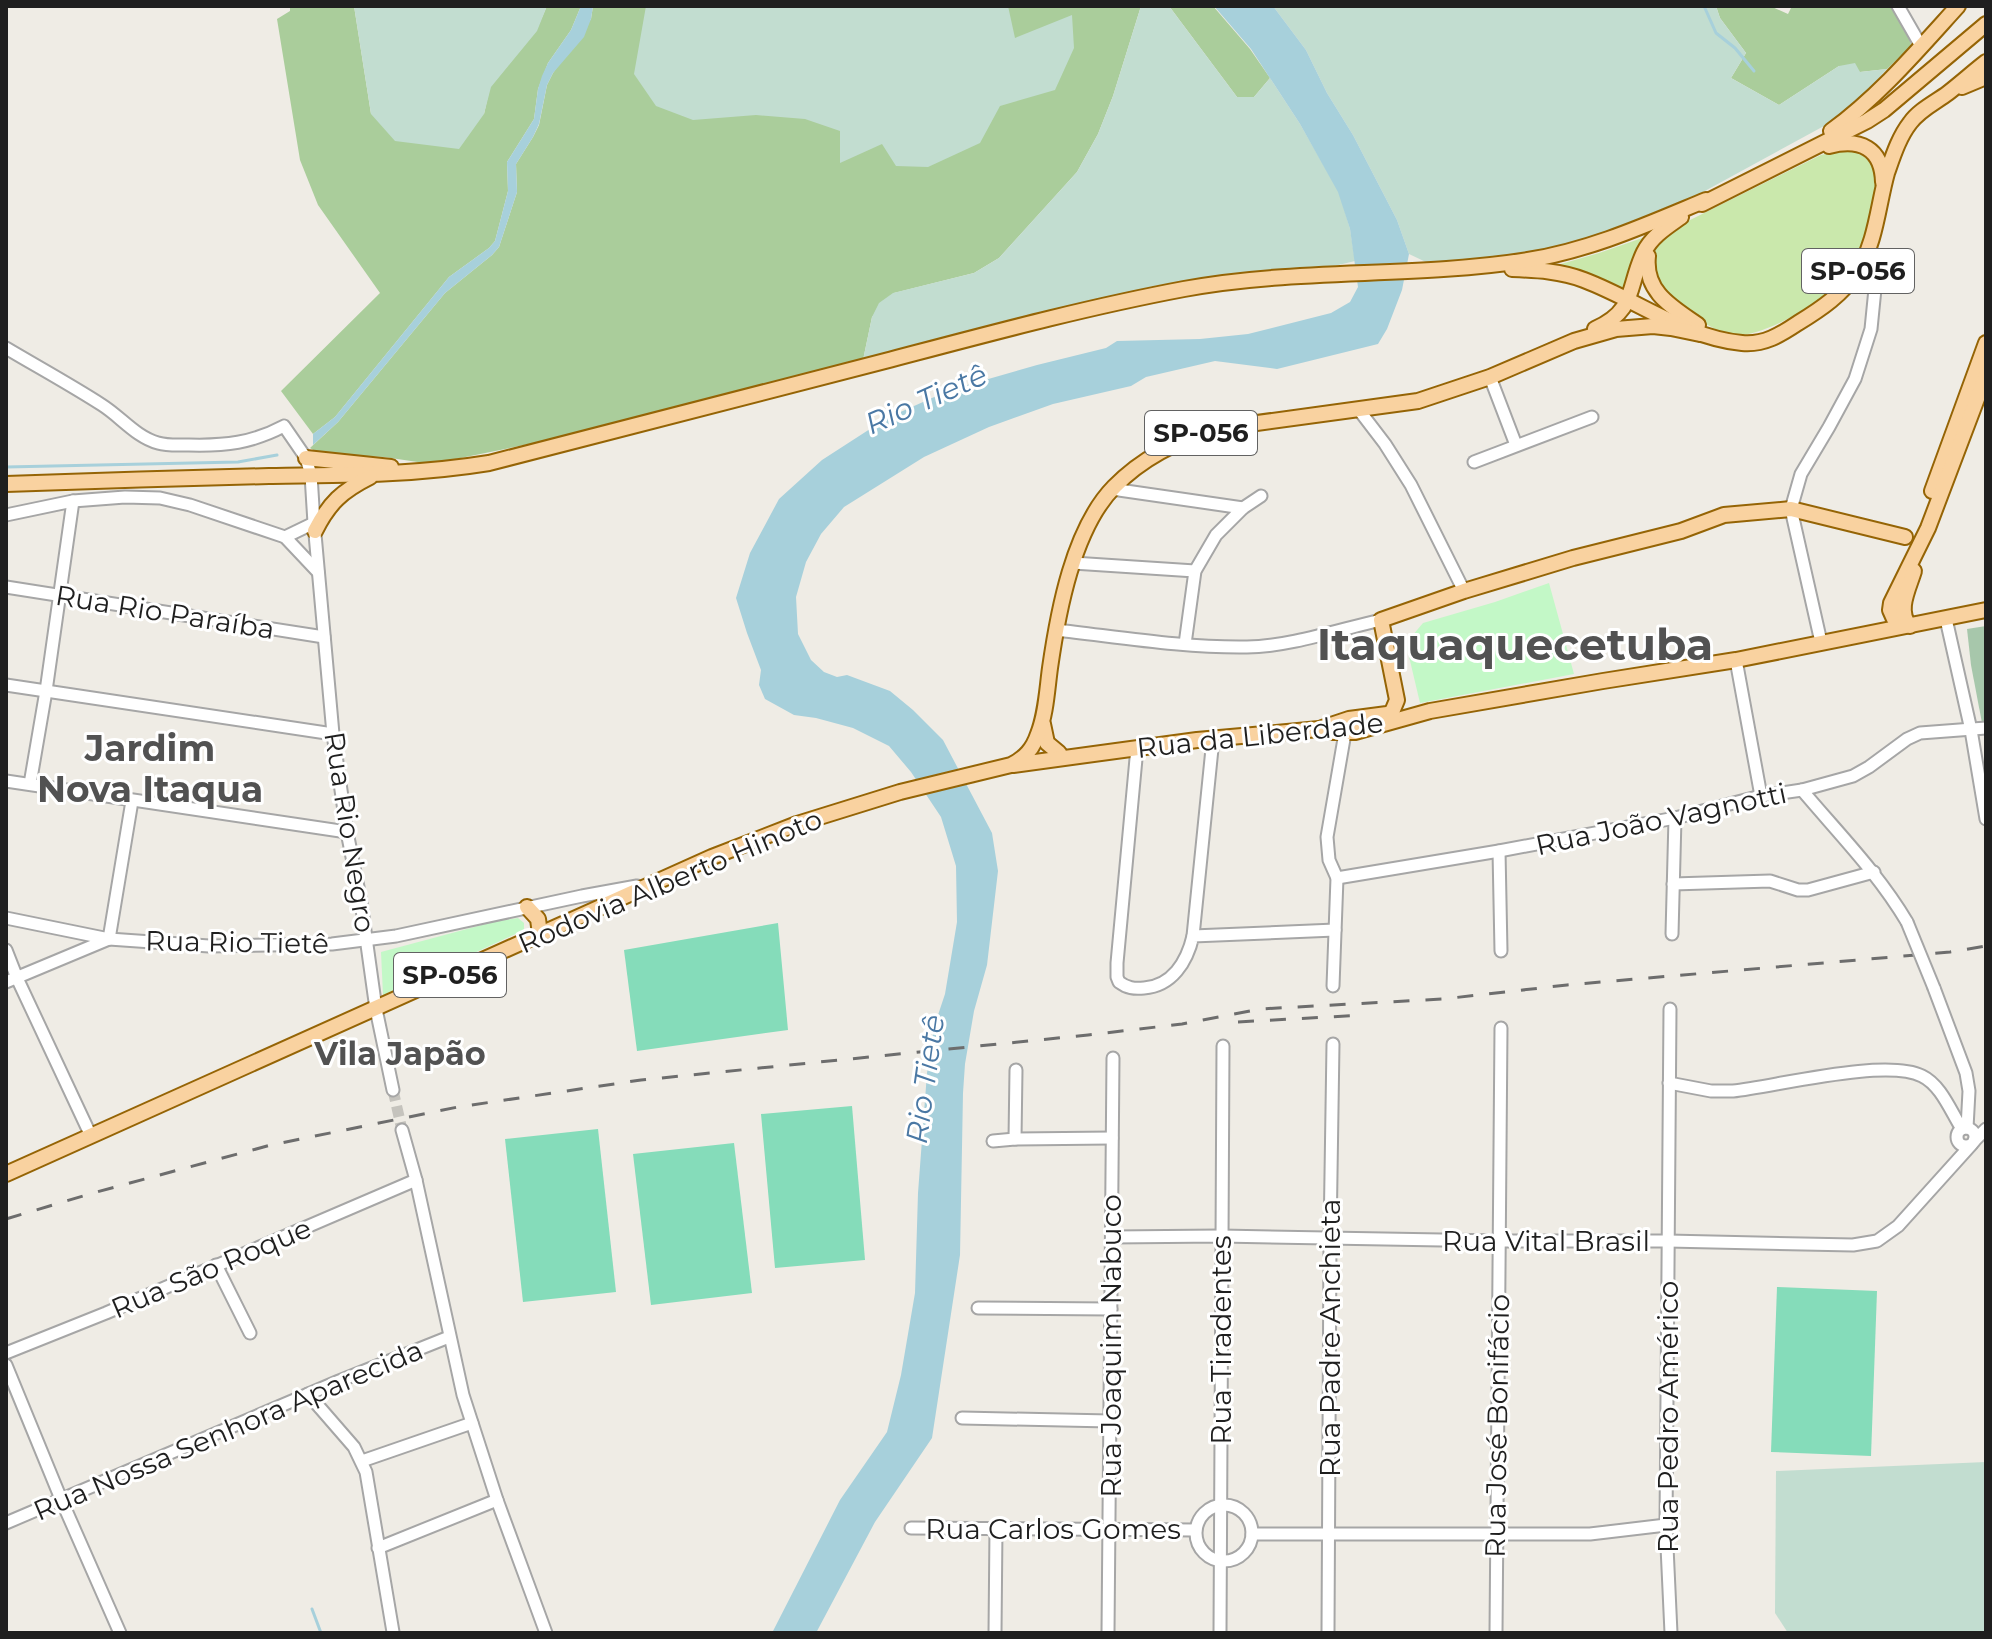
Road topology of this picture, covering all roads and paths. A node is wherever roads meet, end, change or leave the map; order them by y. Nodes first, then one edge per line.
1 (1898, 6) edge
2 (1958, 6) edge
3 (1986, 24) edge
4 (1921, 46) junction
5 (1986, 62) edge
6 (1986, 77) edge
7 (1947, 94) junction
8 (1801, 153) junction
9 (1883, 187) junction
10 (1706, 200) junction
11 (1652, 240) junction
12 (1869, 247) junction
13 (1484, 266) junction
14 (1585, 280) junction
15 (1628, 300) junction
16 (1602, 326) junction
17 (1700, 334) junction
18 (1574, 341) junction
19 (1725, 341) junction
20 (1986, 343) edge
21 (6, 348) edge
22 (1986, 375) edge
23 (1490, 377) junction
24 (1977, 396) edge
25 (1359, 410) junction
26 (1592, 417) dead end
27 (1516, 445) junction
28 (306, 458) junction
29 (1474, 462) dead end
30 (431, 470) junction
31 (311, 475) junction
32 (376, 475) junction
33 (6, 484) edge
34 (1112, 489) junction
35 (1261, 496) dead end
36 (73, 501) junction
37 (1243, 508) junction
38 (1791, 509) junction
39 (6, 515) edge
40 (314, 527) junction
41 (285, 537) junction
42 (1905, 537) junction
43 (1921, 545) junction
44 (1073, 563) junction
45 (1195, 571) junction
46 (318, 572) junction
47 (1899, 585) junction
48 (6, 587) edge
49 (1464, 591) junction
50 (60, 596) junction
51 (1986, 610) edge
52 (1894, 619) junction
53 (1946, 619) junction
54 (1381, 620) junction
55 (1910, 626) junction
56 (1056, 630) junction
57 (1879, 632) junction
58 (324, 637) junction
59 (1821, 642) junction
60 (1185, 644) junction
61 (1736, 660) junction
62 (6, 685) edge
63 (46, 691) junction
64 (1397, 700) junction
65 (1430, 711) junction
66 (1379, 716) junction
67 (1042, 721) junction
68 (1986, 728) edge
69 (1319, 729) junction
70 (1971, 730) junction
71 (1345, 733) junction
72 (333, 734) junction
73 (1213, 739) junction
74 (1137, 748) junction
75 (1105, 752) junction
76 (1029, 753) junction
77 (1059, 753) junction
78 (1011, 765) junction
79 (988, 770) junction
80 (6, 781) edge
81 (30, 784) junction
82 (1802, 790) junction
83 (1761, 796) junction
84 (132, 801) junction
85 (1675, 818) junction
86 (1986, 819) edge
87 (347, 832) junction
88 (1499, 851) junction
89 (1874, 872) junction
90 (1337, 878) junction
91 (656, 883) junction
92 (1673, 884) junction
93 (527, 907) junction
94 (6, 918) edge
95 (1335, 930) junction
96 (540, 934) junction
97 (1672, 934) dead end
98 (1193, 936) junction
99 (109, 939) junction
100 (367, 940) junction
101 (6, 950) edge
102 (1501, 951) dead end
103 (12, 980) edge
104 (1333, 986) dead end
105 (376, 1009) junction
106 (1670, 1009) dead end
107 (1501, 1028) dead end
108 (1333, 1044) dead end
109 (1223, 1046) dead end
110 (1113, 1058) dead end
111 (1016, 1070) dead end
112 (1669, 1083) junction
113 (393, 1090) tunnel mouth
114 (1986, 1126) edge
115 (402, 1130) tunnel mouth
116 (91, 1136) junction
117 (1967, 1136) junction
118 (1112, 1138) junction
119 (1015, 1139) junction
120 (993, 1141) dead end
121 (6, 1174) edge
122 (416, 1180) junction
123 (1221, 1236) junction
124 (1112, 1237) junction
125 (1330, 1239) junction
126 (1499, 1241) junction
127 (1668, 1241) junction
128 (216, 1265) junction
129 (978, 1308) dead end
130 (1111, 1309) junction
131 (250, 1333) dead end
132 (449, 1337) junction
133 (6, 1353) edge
134 (6, 1365) edge
135 (308, 1394) junction
136 (962, 1418) dead end
137 (1110, 1421) junction
138 (472, 1423) junction
139 (362, 1461) junction
140 (61, 1499) junction
141 (497, 1500) junction
142 (1221, 1504) junction
143 (6, 1523) edge
144 (1666, 1525) junction
145 (911, 1528) dead end
146 (996, 1528) junction
147 (1110, 1530) junction
148 (1195, 1530) junction
149 (1329, 1532) junction
150 (1252, 1534) junction
151 (1496, 1534) junction
152 (378, 1548) junction
153 (1221, 1561) junction
154 (393, 1632) edge
155 (120, 1633) edge
156 (546, 1633) edge
157 (995, 1633) edge
158 (1108, 1633) edge
159 (1220, 1633) edge
160 (1328, 1633) edge
161 (1496, 1633) edge
162 (1671, 1633) edge

1 - 4 street
2 - 4 main road
3 - 8 main road, SP-056
4 - 8 main road
5 - 7 main road
6 - 7 main road
7 - 9 main road, SP-056
8 - 9 main road
8 - 10 main road, SP-056
9 - 12 main road, SP-056
10 - 11 main road, SP-056
10 - 13 main road
11 - 15 main road, SP-056
11 - 19 main road
12 - 19 main road, SP-056
12 - 38 street
13 - 14 main road
13 - 30 main road
14 - 15 main road
14 - 16 main road
15 - 16 main road, SP-056
15 - 17 main road
16 - 18 main road, SP-056
17 - 18 main road, SP-056
17 - 19 main road, SP-056
18 - 23 main road, SP-056
20 - 24 main road
21 - 28 street, Rua Rio Negro
22 - 24 main road
23 - 25 main road, SP-056
23 - 27 street
24 - 42 main road
24 - 43 main road
25 - 34 main road, SP-056
25 - 49 street
26 - 27 street
27 - 29 street
28 - 30 main road
28 - 31 street, Rua Rio Negro
30 - 32 main road
31 - 32 main road
31 - 33 main road
31 - 40 street, Rua Rio Negro
32 - 40 main road
34 - 37 street
34 - 44 main road, SP-056
35 - 37 street
36 - 39 street
36 - 41 street
36 - 50 street
37 - 45 street
38 - 42 main road
38 - 49 main road
38 - 59 street
40 - 41 street
40 - 46 street, Rua Rio Negro
41 - 46 street
42 - 47 main road
43 - 47 main road
43 - 55 main road
44 - 45 street
44 - 56 main road, SP-056
45 - 60 street
46 - 58 street, Rua Rio Negro
47 - 52 main road
48 - 50 street, Rua Rio Paraíba
49 - 54 main road
50 - 58 street, Rua Rio Paraíba
50 - 63 street
51 - 53 main road, Rua da Liberdade
52 - 55 main road
52 - 57 main road
53 - 55 main road, Rua da Liberdade
53 - 70 street
54 - 60 street
54 - 64 main road
55 - 57 main road, Rua da Liberdade
56 - 60 street
56 - 67 main road, SP-056
57 - 59 main road, Rua da Liberdade
58 - 72 street, Rua Rio Negro
59 - 61 main road, Rua da Liberdade
61 - 65 main road, Rua da Liberdade
61 - 83 street
62 - 63 street
63 - 72 street
63 - 81 street
64 - 65 main road
64 - 66 main road
65 - 71 main road, Rua da Liberdade
66 - 69 main road
66 - 71 main road
67 - 76 main road, SP-056
67 - 77 main road
68 - 70 street, Rua João Vagnotti
69 - 71 main road, Rua da Liberdade
69 - 73 main road, Rua da Liberdade
70 - 82 street, Rua João Vagnotti
70 - 86 street
71 - 90 street
72 - 87 street, Rua Rio Negro
73 - 74 main road, Rua da Liberdade
73 - 98 street
74 - 75 main road, Rua da Liberdade
74 - 98 street
75 - 77 main road, Rua da Liberdade
75 - 78 main road, Rua da Liberdade
76 - 77 main road, Rua da Liberdade
76 - 78 main road, Rodovia Alberto Hinoto / SP-056
76 - 79 main road, Rodovia Alberto Hinoto / SP-056
78 - 79 main road, Rodovia Alberto Hinoto / SP-056
79 - 91 main road, Rodovia Alberto Hinoto / SP-056
80 - 81 street
81 - 84 street
82 - 83 street, Rua João Vagnotti
82 - 89 street
83 - 85 street, Rua João Vagnotti
84 - 87 street
84 - 99 street
85 - 88 street, Rua João Vagnotti
85 - 92 street
87 - 100 street, Rua Rio Negro
88 - 90 street, Rua João Vagnotti
88 - 102 street
89 - 92 street
89 - 117 street, bridge
90 - 95 street
91 - 93 street, Rua Rio Tietê
91 - 96 main road, Rodovia Alberto Hinoto / SP-056
92 - 97 street
93 - 96 main road
93 - 100 street, Rua Rio Tietê
94 - 99 street, Rua Rio Tietê
95 - 98 street
95 - 104 street
96 - 105 main road, Rodovia Alberto Hinoto / SP-056
99 - 100 street, Rua Rio Tietê
99 - 103 street
100 - 105 street, Rua Rio Negro
101 - 103 street
103 - 116 street
105 - 113 street, Rua Rio Negro
105 - 116 main road, Rodovia Alberto Hinoto / SP-056
106 - 112 street, Rua Pedro Américo
107 - 126 street, Rua José Bonifácio
108 - 125 street, Rua Padre Anchieta
109 - 123 street, Rua Tiradentes
110 - 118 street, Rua Joaquim Nabuco
111 - 119 street
112 - 117 street
112 - 127 street, Rua Pedro Américo
114 - 117 street, Rua Vital Brasil
115 - 122 street
116 - 121 main road, Rodovia Alberto Hinoto / SP-056
117 - 127 street, Rua Vital Brasil
118 - 119 street
118 - 124 street, Rua Joaquim Nabuco
119 - 120 street
122 - 128 street, Rua São Roque
122 - 132 street
123 - 124 street, Rua Vital Brasil
123 - 125 street, Rua Vital Brasil
123 - 142 street, Rua Tiradentes
124 - 130 street, Rua Joaquim Nabuco
125 - 126 street, Rua Vital Brasil
125 - 149 street, Rua Padre Anchieta
126 - 127 street, Rua Vital Brasil
126 - 151 street, Rua José Bonifácio
127 - 144 street, Rua Pedro Américo
128 - 131 street
128 - 133 street, Rua São Roque
129 - 130 street
130 - 137 street, Rua Joaquim Nabuco
132 - 135 street, Rua Nossa Senhora Aparecida
132 - 138 street
134 - 140 street
135 - 139 street
135 - 140 street, Rua Nossa Senhora Aparecida
136 - 137 street
137 - 147 street, Rua Joaquim Nabuco
138 - 139 street
138 - 141 street
139 - 152 street
140 - 143 street, Rua Nossa Senhora Aparecida
140 - 155 street
141 - 152 street
141 - 156 street
142 - 148 street
142 - 150 street
142 - 153 street, Rua Tiradentes
144 - 151 street
144 - 162 street, Rua Pedro Américo
145 - 146 street, Rua Carlos Gomes
146 - 147 street, Rua Carlos Gomes
146 - 157 street
147 - 148 street, Rua Carlos Gomes
147 - 158 street, Rua Joaquim Nabuco
148 - 153 street
149 - 150 street
149 - 151 street
149 - 160 street, Rua Padre Anchieta
150 - 153 street
151 - 161 street, Rua José Bonifácio
152 - 154 street
153 - 159 street, Rua Tiradentes

